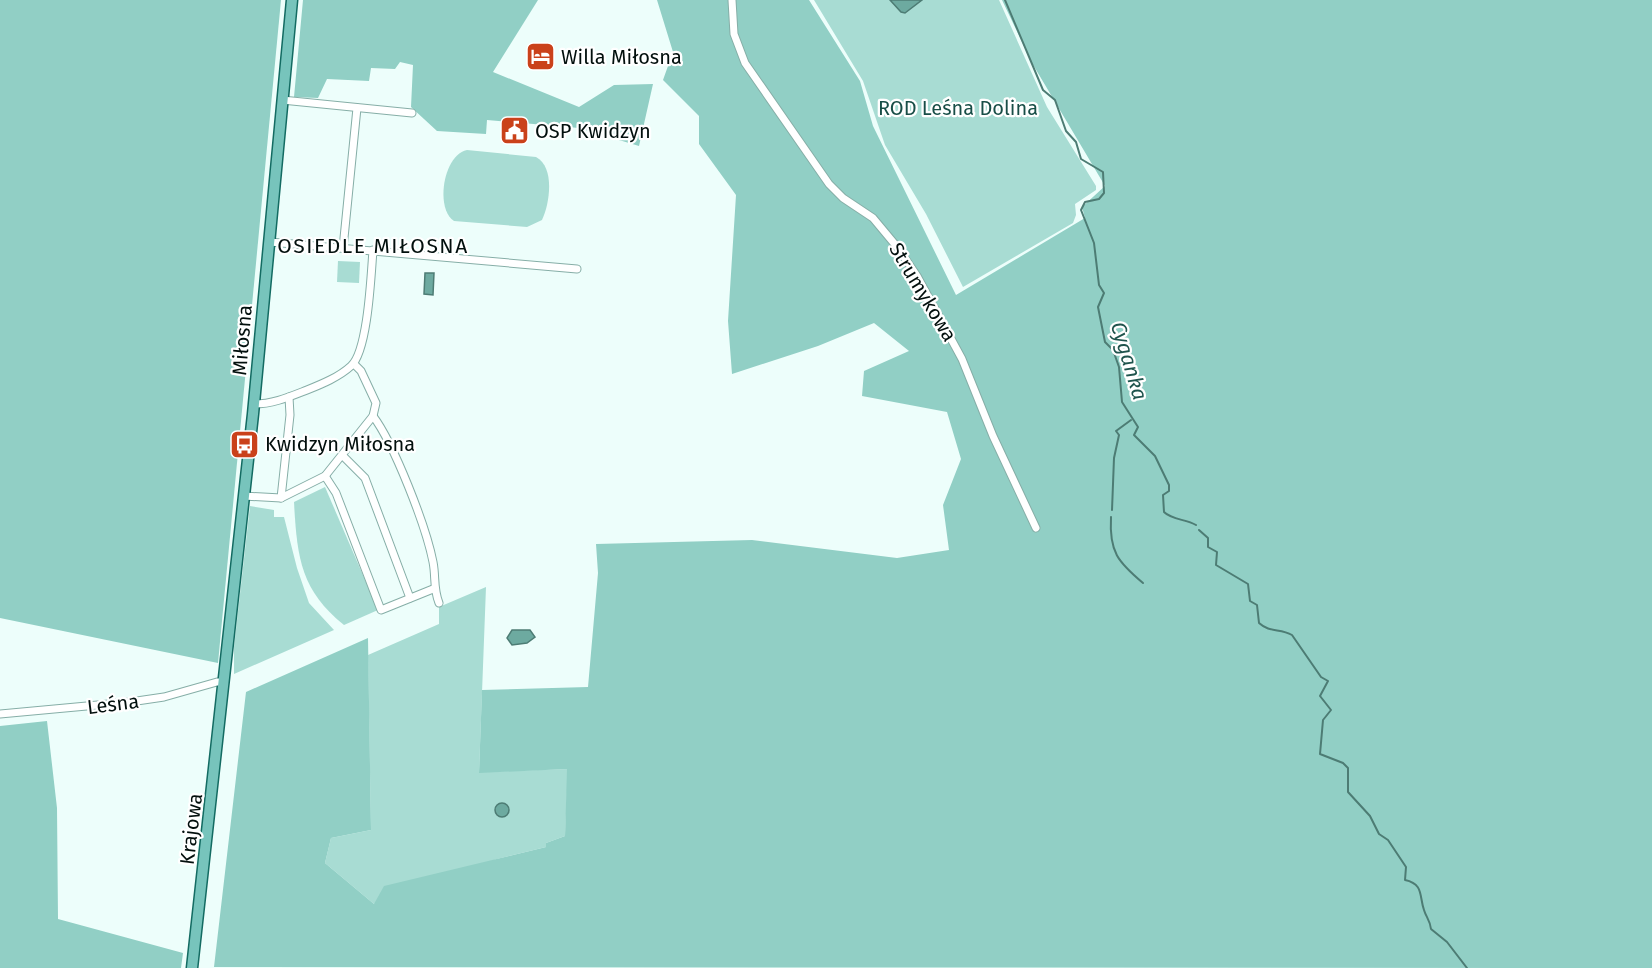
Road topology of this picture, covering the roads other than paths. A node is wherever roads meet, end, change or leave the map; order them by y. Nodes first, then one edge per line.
1 (292, 0) edge
2 (732, 0) edge
3 (282, 100) junction
4 (357, 108) junction
5 (412, 113) dead end
6 (270, 242) junction
7 (343, 248) junction
8 (373, 250) junction
9 (577, 269) dead end
10 (354, 363) junction
11 (289, 397) junction
12 (254, 404) junction
13 (373, 416) junction
14 (342, 455) junction
15 (325, 476) junction
16 (244, 496) junction
17 (281, 498) junction
18 (1036, 528) dead end
19 (433, 589) junction
20 (410, 598) junction
21 (439, 603) dead end
22 (224, 688) junction
23 (0, 714) edge
24 (192, 968) edge

1 - 3 main road, Miłosna
2 - 18 street, Strumykowa
3 - 4 street
3 - 6 main road, Miłosna
4 - 5 street
4 - 7 street
6 - 7 street
6 - 12 main road, Miłosna
7 - 8 street
8 - 9 street
8 - 10 street
10 - 11 street
10 - 13 street
11 - 12 street
11 - 17 street
12 - 16 main road, Miłosna
13 - 14 street
13 - 19 street
14 - 15 street
14 - 20 street
15 - 17 street
15 - 20 street
16 - 17 street
16 - 22 main road, Miłosna
19 - 20 street
19 - 21 street
22 - 23 street, Leśna
22 - 24 main road, Krajowa

